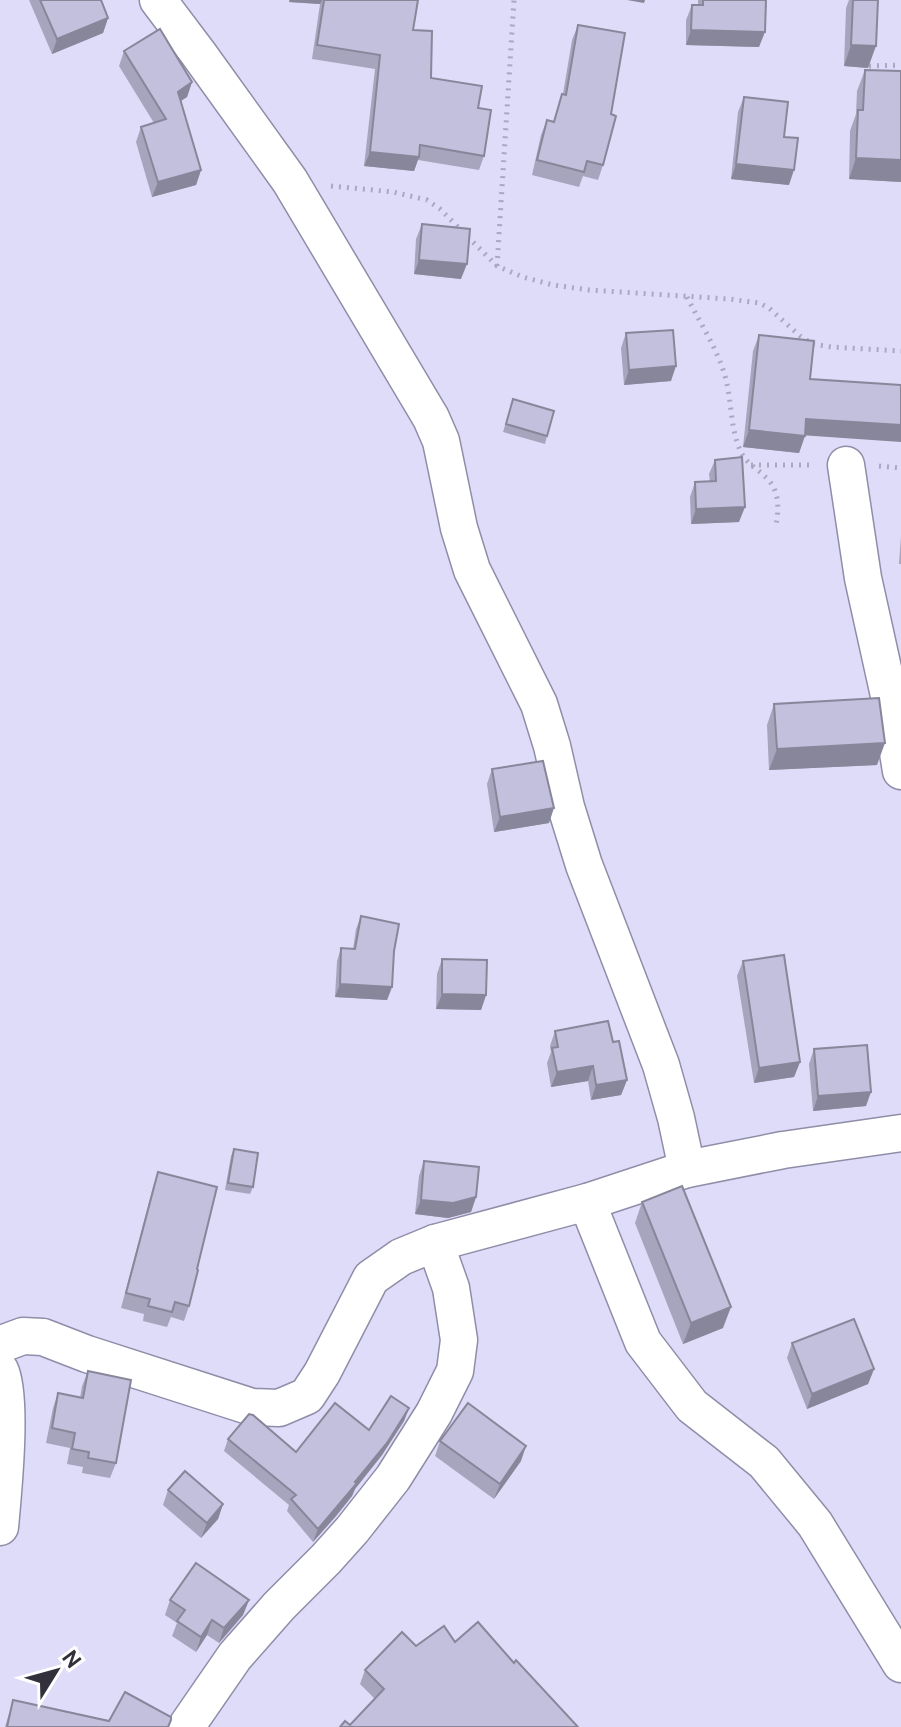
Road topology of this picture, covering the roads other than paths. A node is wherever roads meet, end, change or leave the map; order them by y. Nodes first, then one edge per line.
1 (158, 0) edge
2 (846, 465) dead end
3 (901, 771) edge
4 (901, 1133) edge
5 (687, 1169) junction
6 (587, 1202) junction
7 (435, 1243) junction
8 (0, 1346) edge
9 (0, 1370) edge
10 (0, 1527) edge
11 (901, 1664) edge
12 (186, 1727) edge

1 - 5 street
2 - 3 street
4 - 5 street
5 - 6 street
6 - 7 street
6 - 11 street
7 - 8 street
7 - 12 street
9 - 10 street

